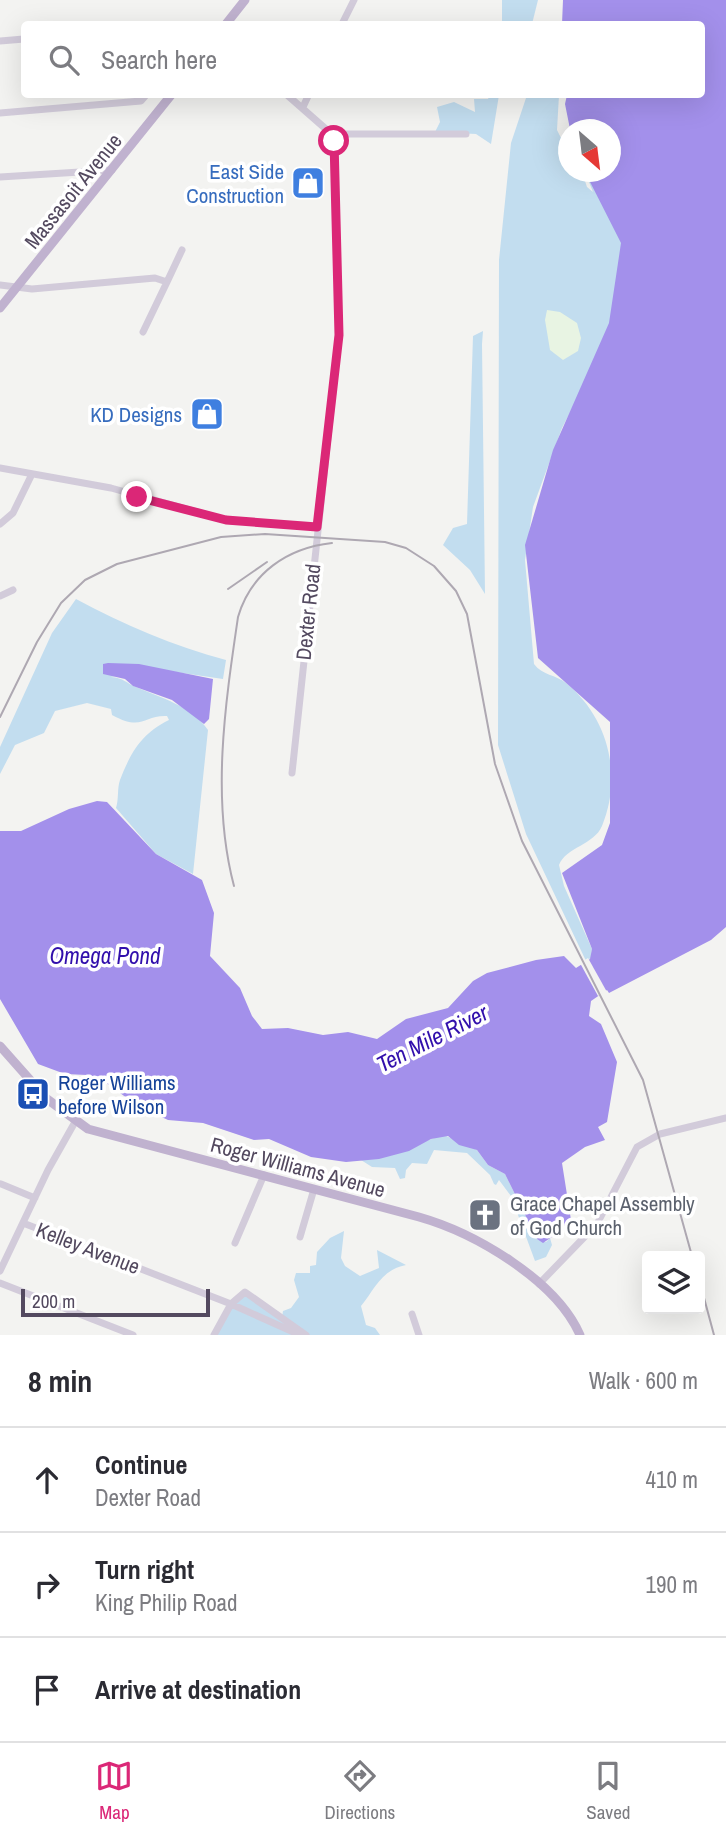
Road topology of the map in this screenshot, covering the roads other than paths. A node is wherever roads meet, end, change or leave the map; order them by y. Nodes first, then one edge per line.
1 (354, 0) edge
2 (244, 2) edge
3 (228, 21) edge
4 (344, 21) edge
5 (21, 39) edge
6 (0, 41) edge
7 (145, 98) edge
8 (170, 98) edge
9 (291, 98) edge
10 (307, 98) edge
11 (303, 107) junction
12 (0, 113) edge
13 (331, 134) junction
14 (466, 134) dead end
15 (112, 170) junction
16 (0, 177) edge
17 (182, 250) dead end
18 (167, 282) junction
19 (0, 285) edge
20 (18, 286) junction
21 (0, 308) edge
22 (143, 332) dead end
23 (0, 468) edge
24 (32, 474) junction
25 (0, 524) edge
26 (317, 527) junction
27 (13, 590) dead end
28 (0, 596) edge
29 (292, 773) dead end
30 (0, 1046) edge
31 (726, 1118) edge
32 (75, 1122) junction
33 (264, 1175) junction
34 (1, 1184) edge
35 (314, 1189) junction
36 (35, 1198) junction
37 (23, 1223) junction
38 (300, 1237) dead end
39 (235, 1243) dead end
40 (0, 1271) edge
41 (0, 1283) edge
42 (538, 1284) junction
43 (231, 1304) junction
44 (412, 1314) dead end
45 (133, 1335) edge
46 (214, 1335) edge
47 (300, 1335) edge
48 (306, 1335) edge
49 (419, 1335) edge
50 (580, 1335) edge

1 - 4 street
2 - 3 main road
5 - 6 street
7 - 12 street
8 - 15 main road, Massasoit Avenue
9 - 11 street
10 - 11 street
11 - 13 street
13 - 14 street
13 - 26 street, Dexter Road
15 - 16 street
15 - 20 main road, Massasoit Avenue
17 - 18 street
18 - 20 street
18 - 22 street
19 - 20 street
20 - 21 main road, Massasoit Avenue
23 - 24 street
24 - 25 street
24 - 26 street
26 - 29 street, Dexter Road
27 - 28 street
30 - 32 main road, Roger Williams Avenue
31 - 42 street
32 - 33 main road, Roger Williams Avenue
32 - 36 street
33 - 35 main road, Roger Williams Avenue
33 - 39 street
34 - 36 street
35 - 38 street
35 - 42 main road, Roger Williams Avenue
36 - 37 street
37 - 40 street
37 - 43 street, Kelley Avenue
41 - 45 street
42 - 50 main road, Roger Williams Avenue
43 - 46 street
43 - 47 street, Kelley Avenue
43 - 48 street, Kelley Avenue
44 - 49 street

